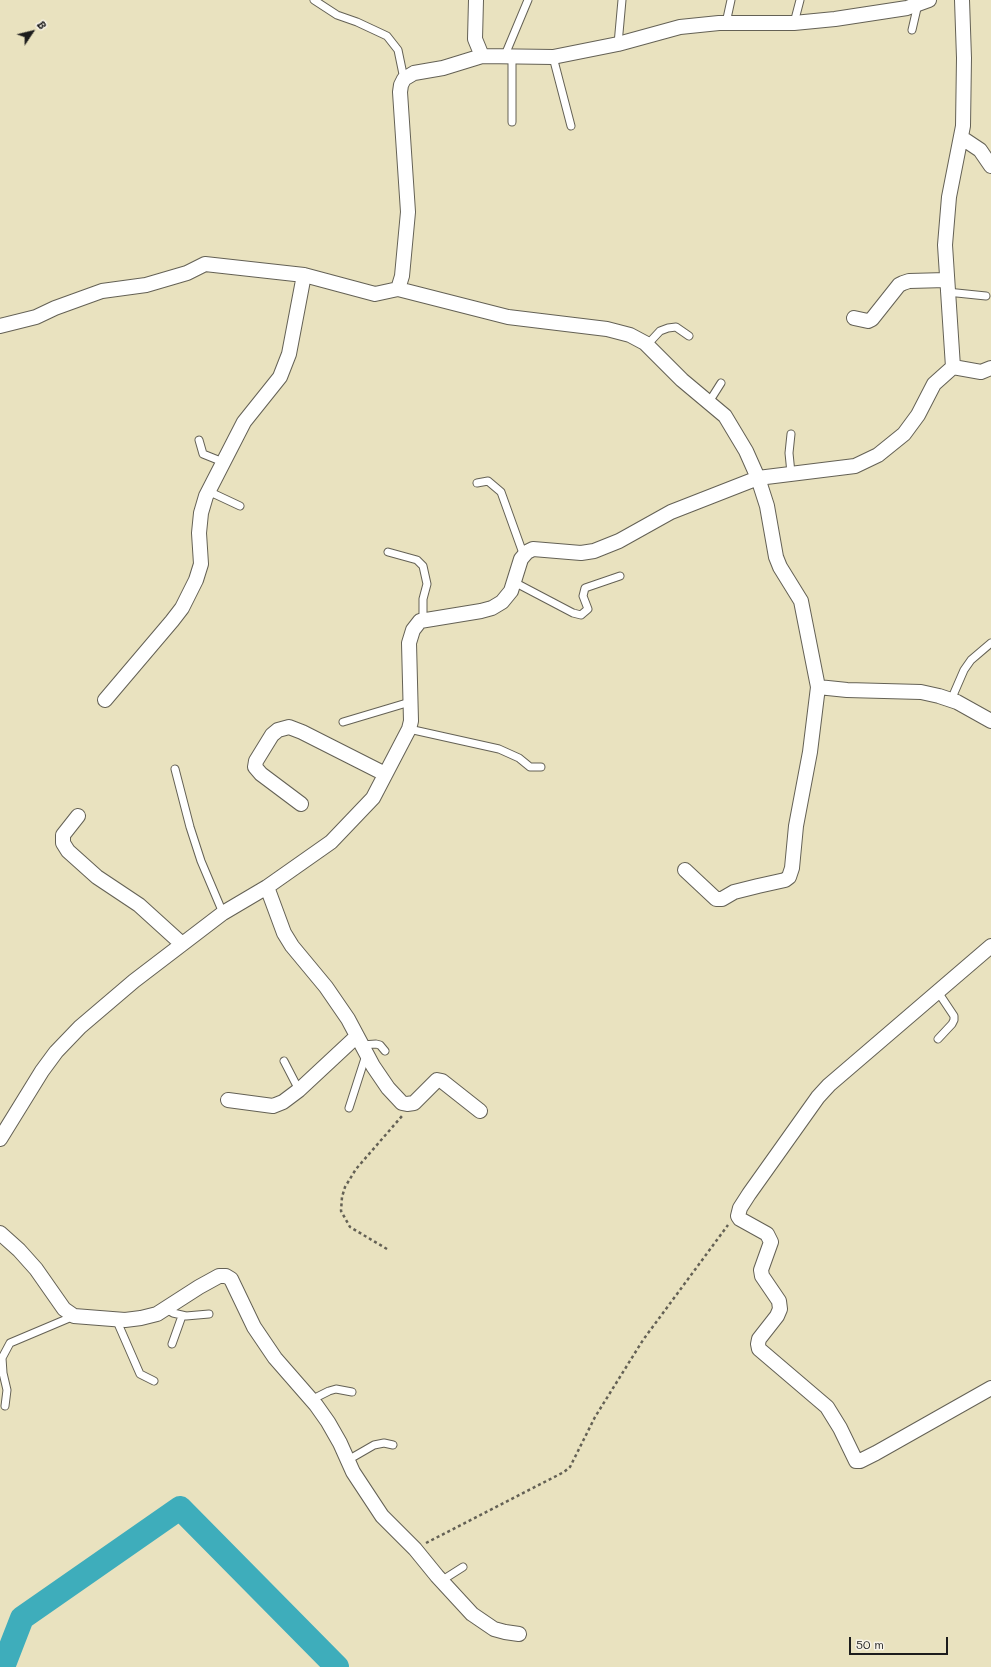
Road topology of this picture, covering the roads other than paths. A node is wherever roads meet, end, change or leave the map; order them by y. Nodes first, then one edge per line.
1 (314, 0) edge
2 (476, 0) edge
3 (528, 0) edge
4 (622, 0) edge
5 (731, 0) edge
6 (800, 0) edge
7 (962, 0) edge
8 (923, 2) edge
9 (726, 23) junction
10 (794, 23) junction
11 (912, 30) dead end
12 (618, 44) junction
13 (482, 56) junction
14 (509, 56) junction
15 (553, 57) junction
16 (404, 79) junction
17 (512, 122) dead end
18 (570, 126) dead end
19 (962, 138) junction
20 (991, 166) edge
21 (304, 275) junction
22 (947, 286) junction
23 (398, 289) junction
24 (986, 296) dead end
25 (854, 318) dead end
26 (0, 326) edge
27 (689, 336) dead end
28 (647, 345) junction
29 (954, 367) junction
30 (991, 368) edge
31 (720, 383) dead end
32 (709, 402) junction
33 (791, 434) dead end
34 (199, 440) dead end
35 (223, 462) junction
36 (791, 473) junction
37 (758, 478) junction
38 (477, 483) dead end
39 (208, 491) junction
40 (240, 506) dead end
41 (388, 552) dead end
42 (524, 556) junction
43 (620, 576) dead end
44 (514, 582) junction
45 (423, 620) junction
46 (991, 643) edge
47 (818, 686) junction
48 (105, 700) dead end
49 (951, 700) junction
50 (410, 702) junction
51 (991, 721) edge
52 (343, 722) dead end
53 (409, 729) junction
54 (541, 767) dead end
55 (175, 769) dead end
56 (385, 774) junction
57 (301, 804) dead end
58 (78, 816) dead end
59 (685, 870) dead end
60 (267, 887) junction
61 (223, 914) junction
62 (182, 944) junction
63 (991, 946) edge
64 (938, 992) junction
65 (938, 1039) dead end
66 (362, 1045) junction
67 (385, 1051) dead end
68 (284, 1061) dead end
69 (299, 1090) junction
70 (228, 1100) dead end
71 (349, 1108) dead end
72 (480, 1111) dead end
73 (0, 1139) edge
74 (0, 1233) edge
75 (166, 1309) junction
76 (209, 1314) dead end
77 (74, 1316) junction
78 (182, 1316) junction
79 (116, 1319) junction
80 (172, 1344) dead end
81 (154, 1381) dead end
82 (991, 1388) edge
83 (352, 1392) dead end
84 (312, 1400) junction
85 (5, 1406) dead end
86 (394, 1445) dead end
87 (348, 1460) junction
88 (463, 1567) dead end
89 (441, 1581) junction
90 (519, 1634) dead end

1 - 16 lane
2 - 13 street
3 - 14 lane
4 - 12 lane
5 - 9 lane
6 - 10 lane
7 - 19 street
8 - 10 street
8 - 11 lane
9 - 10 street
9 - 12 street
12 - 15 street
13 - 14 street
13 - 16 street
14 - 15 street
14 - 17 lane
15 - 18 lane
16 - 23 street
19 - 20 street
19 - 22 street
21 - 23 street
21 - 26 street
21 - 35 street
22 - 24 lane
22 - 25 street
22 - 29 street
23 - 28 street
27 - 28 lane
28 - 32 street
29 - 30 street
29 - 36 street
31 - 32 lane
32 - 37 street
33 - 36 lane
34 - 35 lane
35 - 39 street
36 - 37 street
37 - 42 street
37 - 47 street
38 - 42 lane
39 - 40 lane
39 - 48 street
41 - 45 lane
42 - 44 street
43 - 44 lane
44 - 45 street
45 - 50 street
46 - 49 lane
47 - 49 street
47 - 59 street
49 - 51 street
50 - 52 lane
50 - 53 street
53 - 54 lane
53 - 56 street
55 - 61 lane
56 - 57 street
56 - 60 street
58 - 62 street
60 - 61 street
60 - 66 street
61 - 62 street
62 - 73 street
63 - 64 street
64 - 65 lane
64 - 82 street
66 - 67 lane
66 - 69 street
66 - 71 lane
66 - 72 street
68 - 69 lane
69 - 70 street
74 - 77 street
75 - 78 lane
75 - 79 street
75 - 84 street
76 - 78 lane
77 - 79 street
77 - 85 lane
78 - 80 lane
79 - 81 lane
83 - 84 lane
84 - 87 street
86 - 87 lane
87 - 89 street
88 - 89 lane
89 - 90 street

